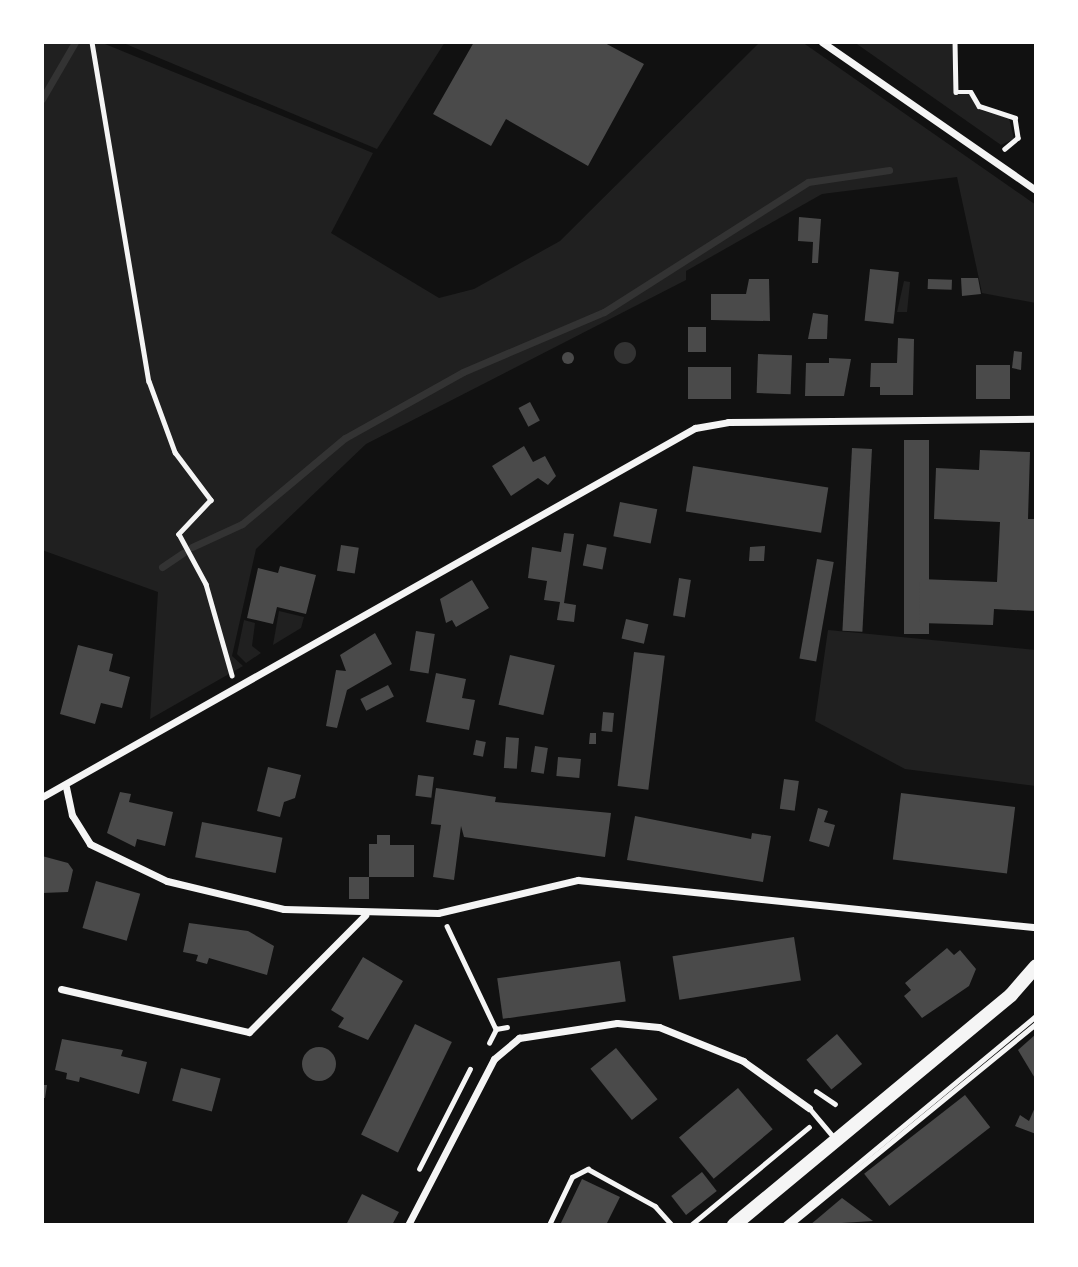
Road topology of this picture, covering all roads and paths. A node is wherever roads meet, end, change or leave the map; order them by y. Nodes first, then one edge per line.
1 (92, 42) edge
2 (822, 42) edge
3 (955, 42) edge
4 (997, 146) dead end
5 (1036, 190) edge
6 (1036, 419) edge
7 (236, 691) junction
8 (66, 787) junction
9 (42, 797) edge
10 (439, 913) junction
11 (365, 915) junction
12 (1036, 927) edge
13 (1036, 966) edge
14 (61, 989) dead end
15 (1036, 1016) edge
16 (1036, 1024) edge
17 (514, 1026) dead end
18 (496, 1029) junction
19 (484, 1052) dead end
20 (477, 1064) dead end
21 (804, 1083) dead end
22 (835, 1104) dead end
23 (809, 1108) joint
24 (819, 1118) junction
25 (837, 1141) junction
26 (421, 1181) dead end
27 (408, 1225) edge
28 (549, 1225) edge
29 (672, 1225) edge
30 (691, 1225) edge
31 (734, 1225) edge
32 (784, 1225) edge
33 (790, 1225) edge

1 - 7 path
2 - 5 street
3 - 4 path
6 - 7 street
7 - 8 street
8 - 9 street
8 - 11 street
10 - 11 street
10 - 12 street
10 - 18 path
11 - 14 street
13 - 25 main road
15 - 32 path
16 - 33 path
17 - 18 path
18 - 19 path
20 - 26 path
21 - 22 path
23 - 24 lane
23 - 27 street
24 - 25 lane
24 - 30 path
25 - 31 main road
28 - 29 path

